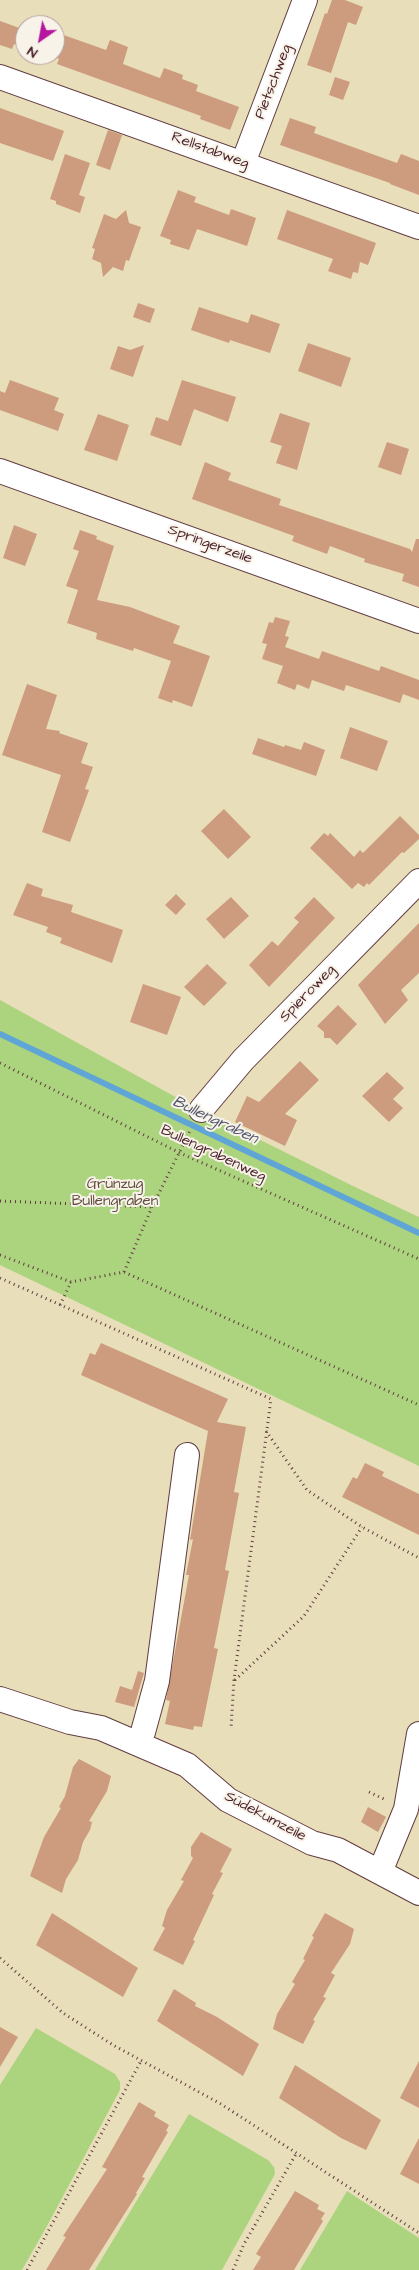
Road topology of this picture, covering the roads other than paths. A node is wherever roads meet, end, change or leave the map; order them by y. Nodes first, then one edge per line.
1 (305, 0) edge
2 (0, 77) edge
3 (243, 163) junction
4 (419, 227) edge
5 (0, 471) edge
6 (419, 621) edge
7 (419, 881) edge
8 (200, 1110) road end
9 (188, 1455) dead end
10 (0, 1699) edge
11 (419, 1734) edge
12 (138, 1743) junction
13 (380, 1872) junction
14 (419, 1893) edge

1 - 3 street, Pietschweg
2 - 3 street, Rellstabweg
3 - 4 street, Rellstabweg
5 - 6 street, Springerzeile
7 - 8 street, Spieroweg
9 - 12 street
10 - 12 street, Südekumzeile
11 - 13 street
12 - 13 street, Südekumzeile
13 - 14 street, Südekumzeile

